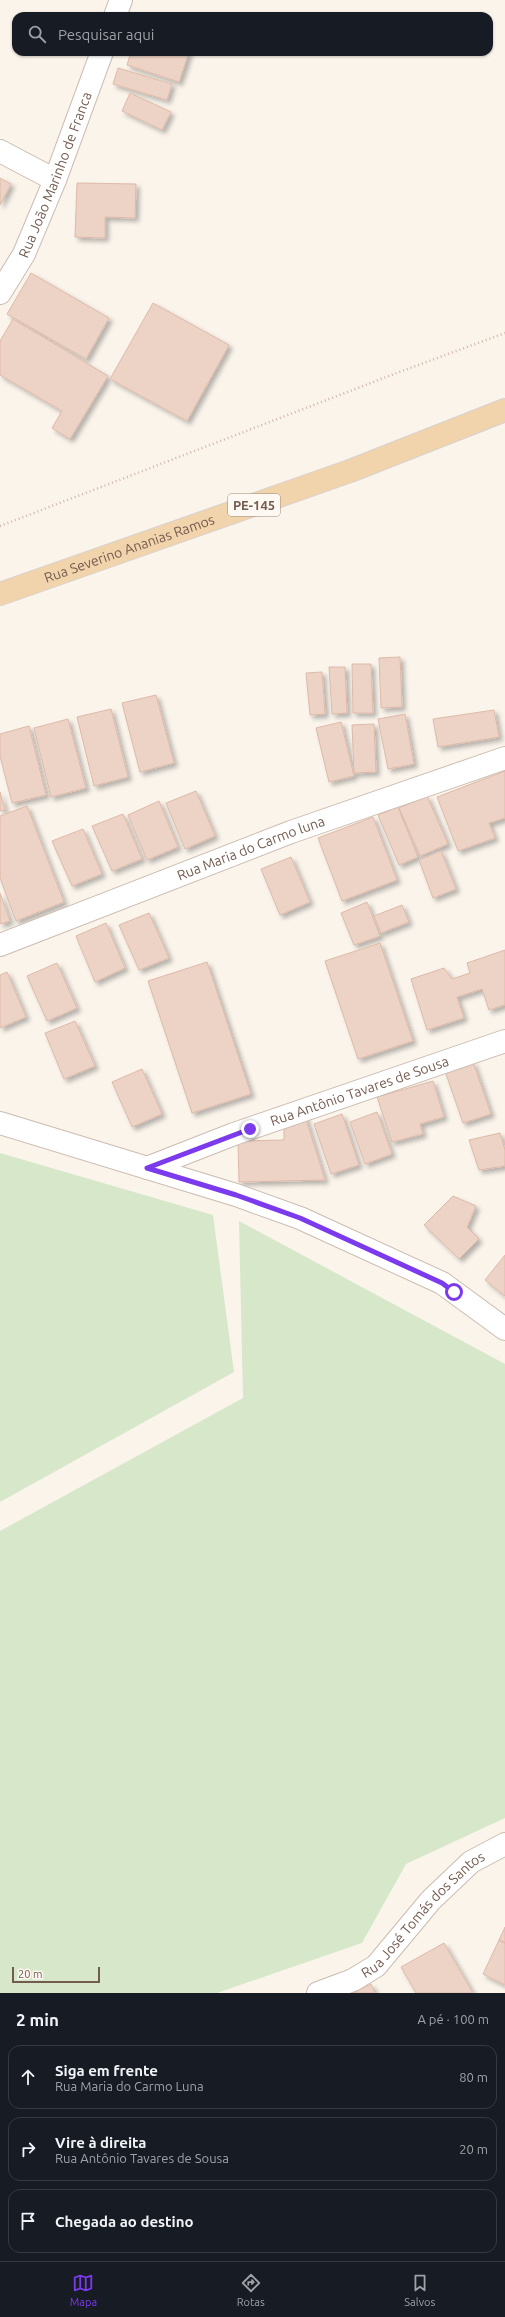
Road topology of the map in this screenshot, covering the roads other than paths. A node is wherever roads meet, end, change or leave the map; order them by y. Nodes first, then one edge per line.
1 (121, 0) edge
2 (116, 12) edge
3 (101, 56) edge
4 (0, 151) edge
5 (55, 180) junction
6 (0, 293) edge
7 (505, 410) edge
8 (0, 594) edge
9 (505, 758) edge
10 (0, 945) edge
11 (505, 1041) edge
12 (0, 1123) edge
13 (147, 1168) junction
14 (505, 1329) edge
15 (505, 1844) edge
16 (318, 1993) edge

1 - 2 street
3 - 5 street, Rua João Marinho de Franca
4 - 5 street
5 - 6 street, Rua João Marinho de Franca
7 - 8 main road, Rua Severino Ananias Ramos / PE-145
9 - 10 street, Rua Maria do Carmo luna
11 - 13 street, Rua Antônio Tavares de Sousa
12 - 13 street
13 - 14 street
15 - 16 street, Rua José Tomás dos Santos

